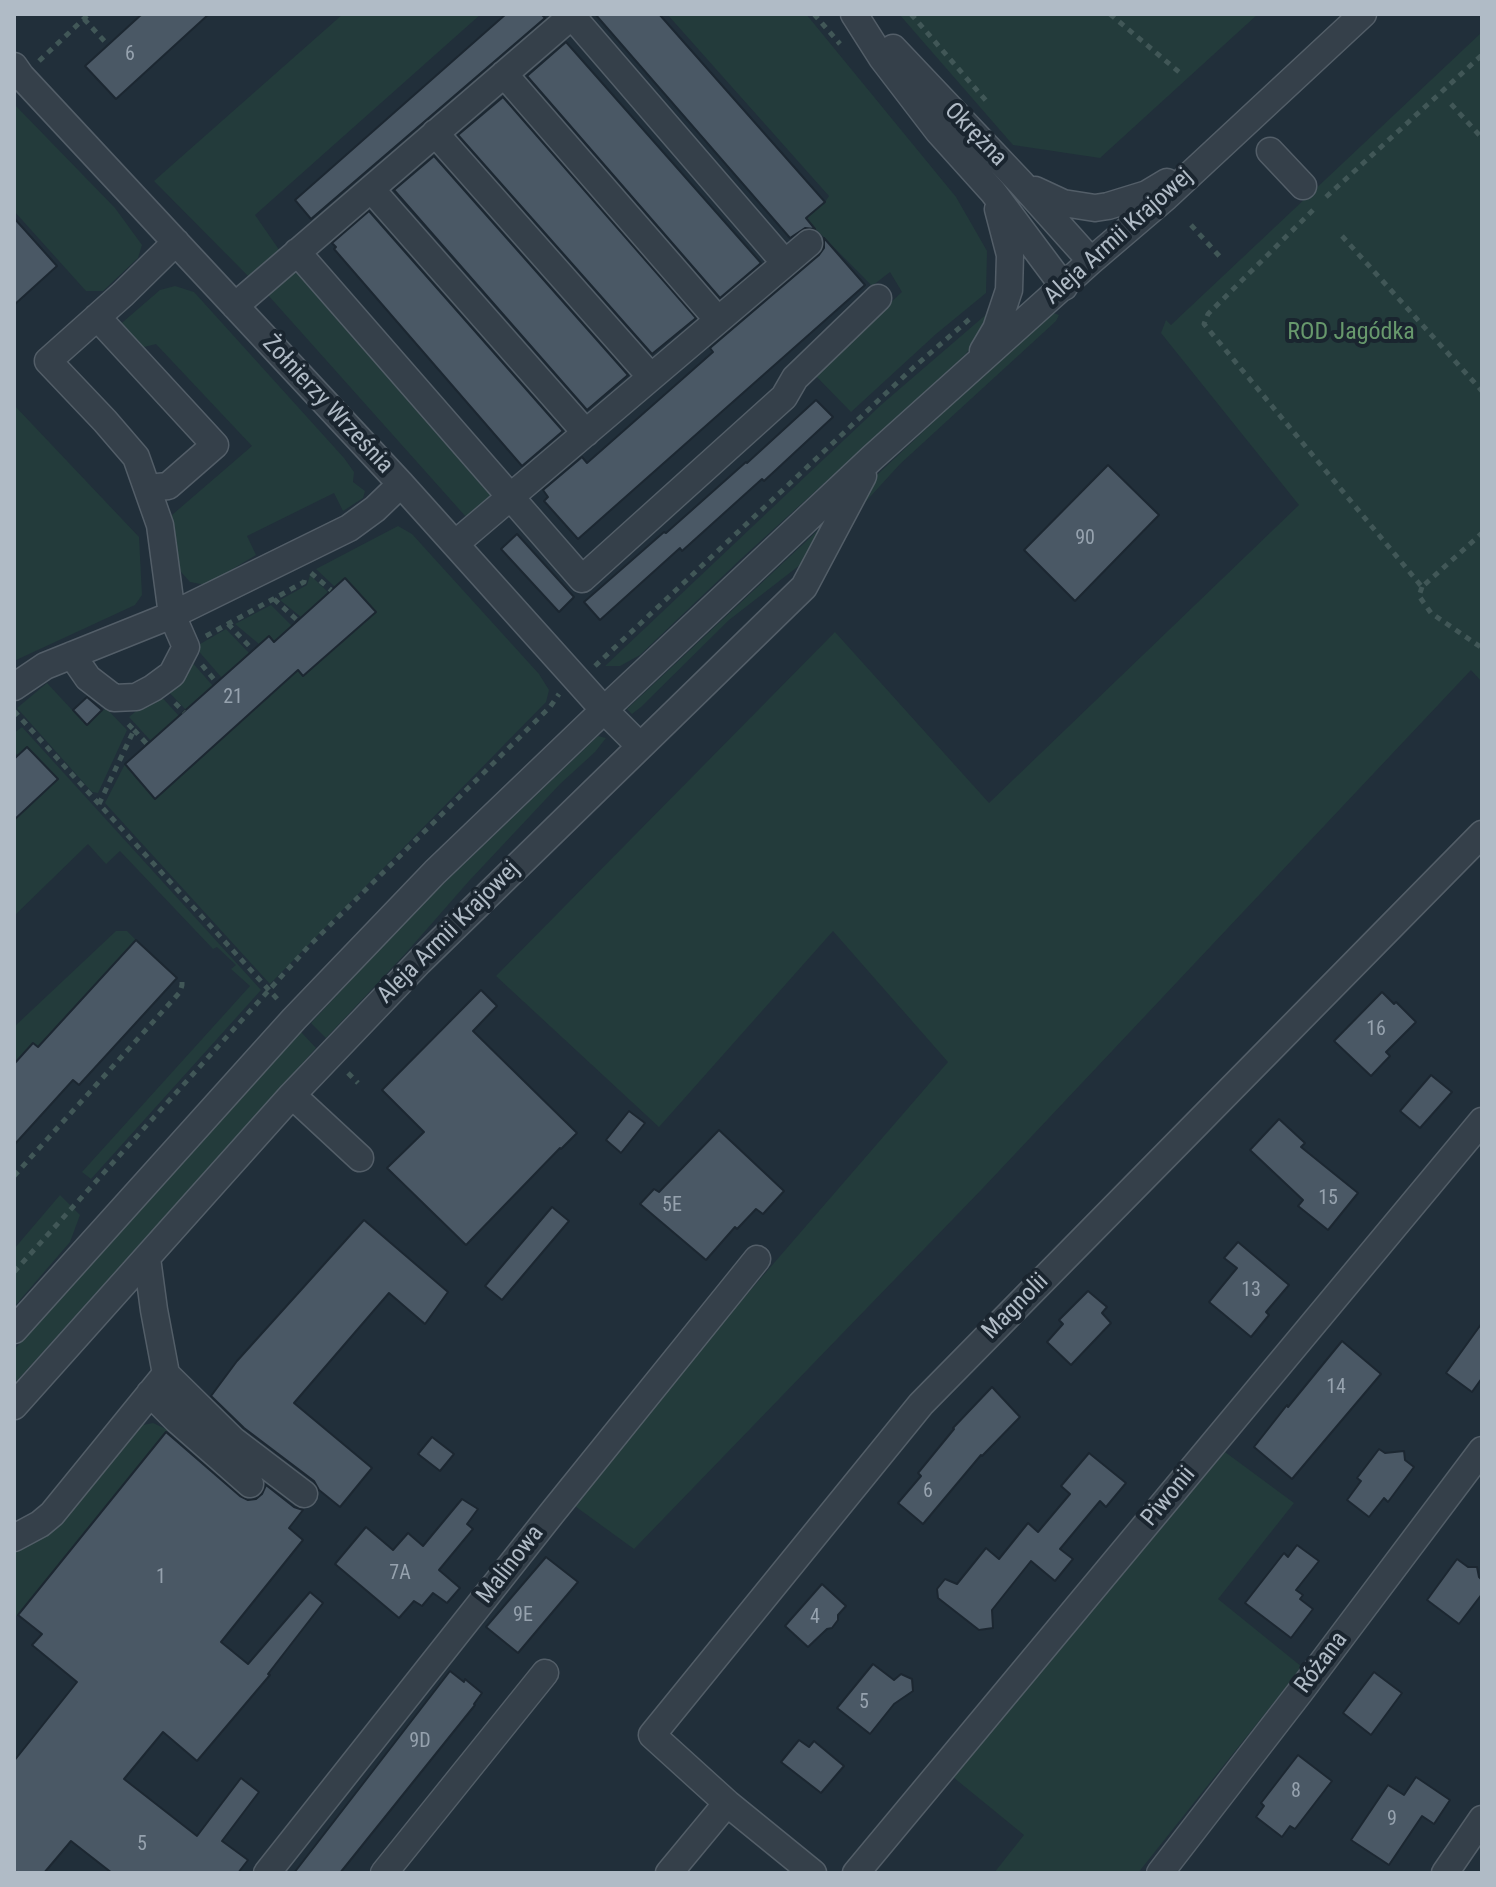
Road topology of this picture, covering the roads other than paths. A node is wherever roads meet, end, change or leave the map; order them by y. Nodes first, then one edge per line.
1 (854, 14) edge
2 (1363, 14) edge
3 (573, 15) edge
4 (25, 65) edge
5 (504, 74) junction
6 (435, 133) junction
7 (1270, 151) dead end
8 (1205, 160) junction
9 (1021, 183) junction
10 (1303, 186) dead end
11 (371, 189) junction
12 (993, 192) junction
13 (176, 242) junction
14 (809, 243) dead end
15 (297, 252) junction
16 (785, 263) junction
17 (1078, 274) junction
18 (878, 298) dead end
19 (235, 306) junction
20 (97, 317) junction
21 (718, 320) junction
22 (971, 371) junction
23 (651, 377) junction
24 (586, 433) junction
25 (873, 457) junction
26 (401, 484) junction
27 (147, 488) junction
28 (511, 497) junction
29 (455, 544) junction
30 (172, 615) junction
31 (72, 655) junction
32 (14, 687) edge
33 (604, 710) junction
34 (640, 746) junction
35 (1482, 834) edge
36 (292, 1095) junction
37 (1482, 1121) edge
38 (360, 1158) dead end
39 (147, 1258) junction
40 (757, 1259) dead end
41 (14, 1330) edge
42 (158, 1383) junction
43 (14, 1406) edge
44 (1482, 1450) edge
45 (250, 1484) dead end
46 (304, 1494) dead end
47 (14, 1538) edge
48 (545, 1673) dead end
49 (727, 1803) junction
50 (1482, 1819) edge
51 (267, 1873) edge
52 (384, 1873) edge
53 (669, 1873) edge
54 (813, 1873) edge
55 (856, 1873) edge
56 (1160, 1873) edge
57 (1445, 1873) edge

1 - 9 street, Okrężna
1 - 12 street, Okrężna
2 - 8 street, Aleja Armii Krajowej
3 - 5 street
3 - 16 street
4 - 13 street, Żołnierzy Września
5 - 6 street
5 - 21 street
6 - 11 street
6 - 23 street
7 - 10 street
8 - 9 street
8 - 17 street, Aleja Armii Krajowej
9 - 17 street, Okrężna
11 - 15 street
11 - 24 street
12 - 17 street, Okrężna
12 - 22 street
13 - 19 street, Żołnierzy Września
13 - 20 street
14 - 16 street
15 - 19 street
15 - 28 street
16 - 21 street
17 - 22 street, Aleja Armii Krajowej
18 - 28 street
19 - 26 street, Żołnierzy Września
20 - 27 street
20 - 27 street
21 - 23 street
22 - 25 street, Aleja Armii Krajowej
23 - 24 street
24 - 28 street
25 - 33 street, Aleja Armii Krajowej
25 - 34 street, Aleja Armii Krajowej
26 - 29 street, Żołnierzy Września
26 - 30 street
27 - 30 street
28 - 29 street
29 - 33 street, Żołnierzy Września
30 - 31 street
30 - 31 street
31 - 32 street
33 - 34 street, Żołnierzy Września
33 - 41 street, Aleja Armii Krajowej
34 - 36 street, Aleja Armii Krajowej
35 - 49 street, Magnolii
36 - 38 street
36 - 39 street, Aleja Armii Krajowej
37 - 55 street, Piwonii
39 - 42 street
39 - 43 street, Aleja Armii Krajowej
40 - 51 street, Malinowa
42 - 45 street
42 - 46 street
42 - 47 street
44 - 56 street, Różana
48 - 52 street
49 - 53 street
49 - 54 street
50 - 57 street

